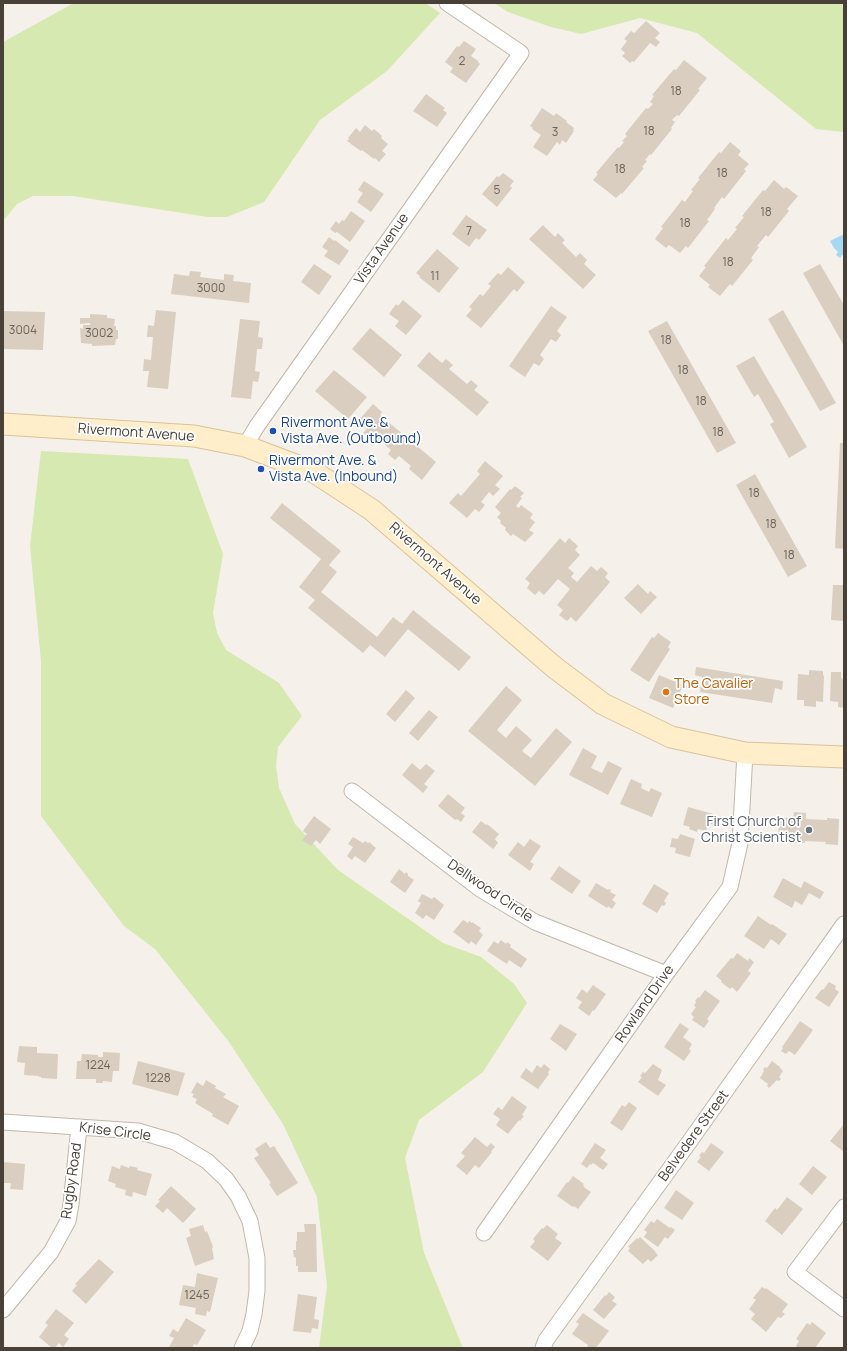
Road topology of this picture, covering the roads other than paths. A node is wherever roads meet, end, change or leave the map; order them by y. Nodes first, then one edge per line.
1 (447, 3) edge
2 (3, 424) edge
3 (245, 446) junction
4 (745, 753) junction
5 (844, 757) edge
6 (352, 791) dead end
7 (844, 924) edge
8 (666, 974) junction
9 (3, 1122) edge
10 (79, 1127) junction
11 (844, 1207) edge
12 (484, 1233) dead end
13 (844, 1309) edge
14 (3, 1310) edge
15 (242, 1348) edge
16 (543, 1348) edge

1 - 3 street, Vista Avenue
2 - 3 main road, Rivermont Avenue
3 - 4 main road, Rivermont Avenue
4 - 5 main road, Rivermont Avenue
4 - 8 street, Rowland Drive
6 - 8 street, Dellwood Circle
7 - 16 street, Belvedere Street
8 - 12 street, Rowland Drive
9 - 10 street, Krise Circle
10 - 14 street, Rugby Road
10 - 15 street, Krise Circle
11 - 13 street

